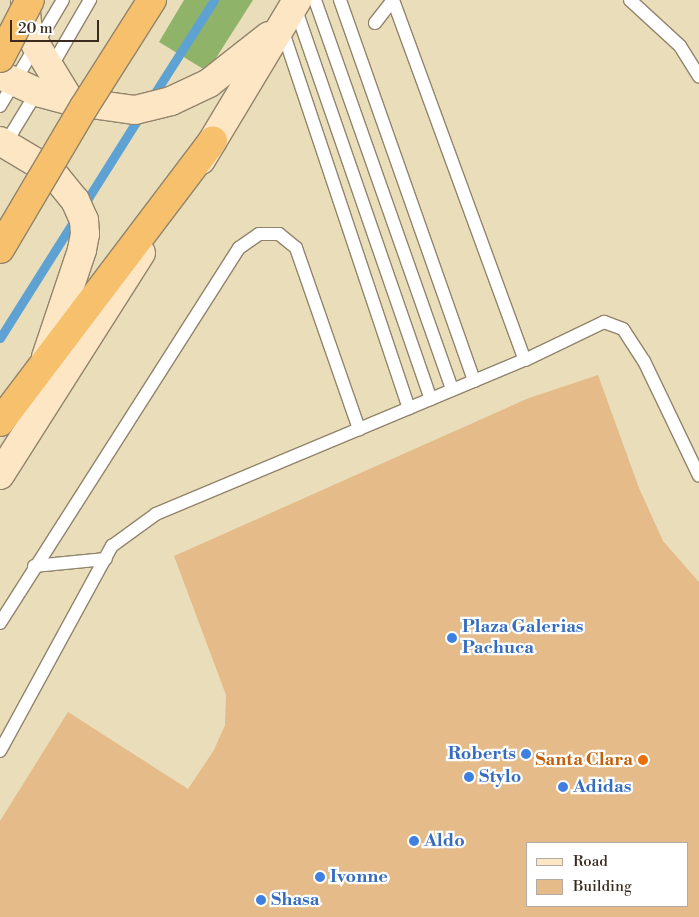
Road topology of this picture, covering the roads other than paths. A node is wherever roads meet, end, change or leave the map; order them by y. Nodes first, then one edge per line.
1 (25, 0) edge
2 (30, 0) edge
3 (63, 0) edge
4 (90, 0) edge
5 (152, 0) edge
6 (340, 0) edge
7 (393, 0) edge
8 (630, 0) edge
9 (297, 8) edge
10 (375, 23) dead end
11 (36, 45) junction
12 (0, 58) edge
13 (699, 76) edge
14 (20, 85) edge
15 (213, 140) junction
16 (2, 146) edge
17 (0, 249) edge
18 (44, 360) junction
19 (525, 360) junction
20 (474, 381) junction
21 (452, 390) junction
22 (431, 399) junction
23 (409, 408) junction
24 (0, 422) edge
25 (358, 429) junction
26 (0, 475) edge
27 (699, 476) edge
28 (106, 559) junction
29 (34, 566) junction
30 (0, 623) edge
31 (0, 751) edge

1 - 11 main road
2 - 12 highway, bridge
3 - 11 lane
4 - 14 lane
5 - 17 highway, bridge
6 - 20 lane
7 - 10 lane
7 - 19 lane
8 - 13 lane
9 - 14 main road
9 - 15 main road
9 - 21 lane
9 - 22 lane
9 - 23 lane
11 - 14 main road
11 - 14 lane
14 - 16 lane
15 - 18 highway
15 - 26 main road
16 - 18 main road
18 - 24 highway
19 - 20 lane
19 - 27 lane
20 - 21 lane
21 - 22 lane
22 - 23 lane
23 - 25 lane
25 - 28 lane
25 - 29 lane
28 - 29 lane
28 - 31 lane
29 - 30 lane

